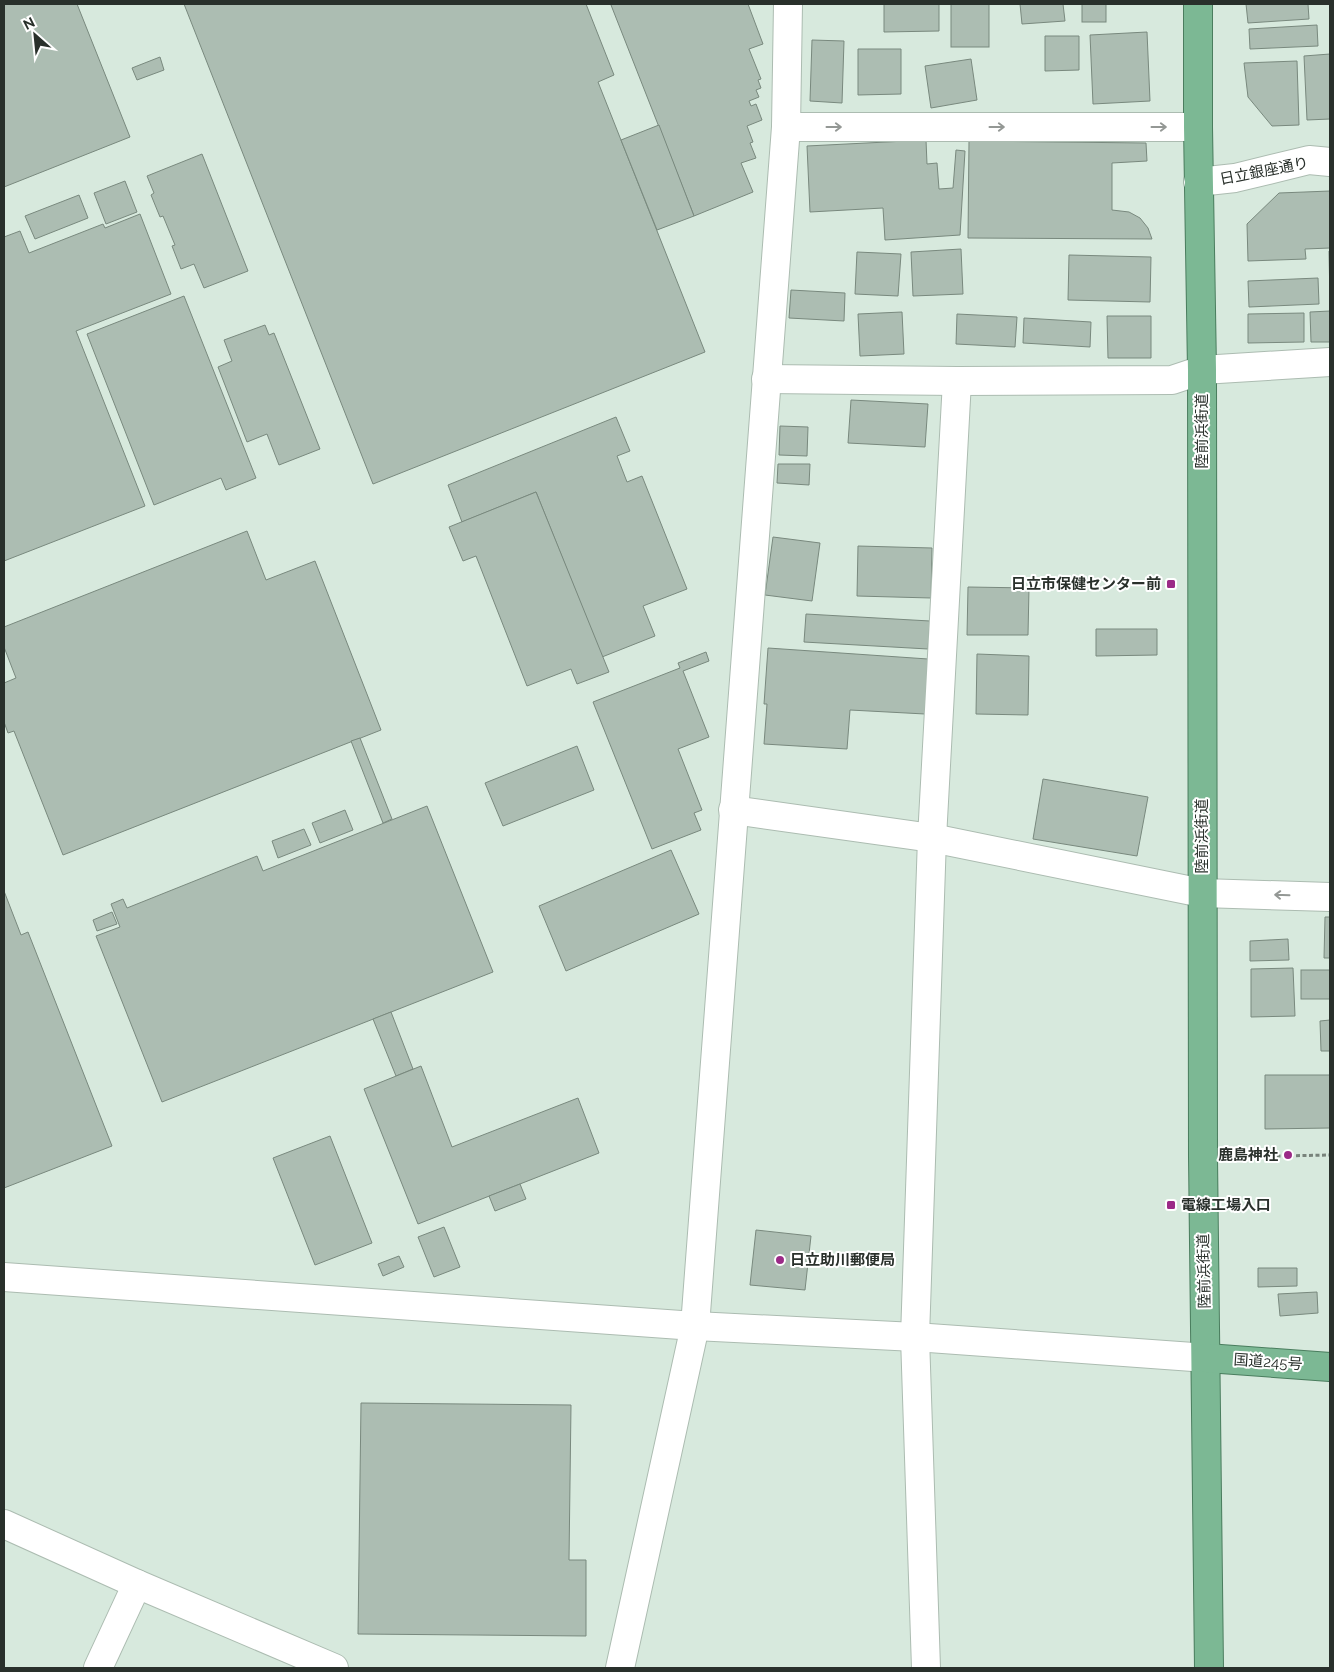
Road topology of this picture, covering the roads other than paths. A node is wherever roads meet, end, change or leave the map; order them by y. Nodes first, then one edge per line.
1 (788, 4) edge
2 (1198, 4) edge
3 (786, 127) junction
4 (1198, 127) junction
5 (1330, 162) edge
6 (1198, 182) junction
7 (1330, 362) edge
8 (1202, 370) junction
9 (766, 379) junction
10 (957, 382) junction
11 (733, 810) junction
12 (932, 838) junction
13 (1202, 893) junction
14 (1330, 897) edge
15 (4, 1276) edge
16 (695, 1326) junction
17 (915, 1338) junction
18 (1206, 1358) junction
19 (1330, 1366) edge
20 (4, 1524) edge
21 (138, 1584) junction
22 (98, 1668) edge
23 (334, 1668) edge
24 (620, 1668) edge
25 (926, 1668) edge
26 (1209, 1668) edge

1 - 3 street
2 - 4 highway, 陸前浜街道
3 -> 4 street
3 - 9 street
4 - 6 highway, 陸前浜街道
5 - 6 street, 日立銀座通り
6 - 8 highway, 陸前浜街道
7 - 8 street
8 - 10 street
8 - 13 highway, 陸前浜街道
9 - 10 street
9 - 11 street
10 - 12 street
11 - 12 street
11 - 16 street
12 - 13 street
12 - 17 street
14 -> 13 street
13 - 18 highway, 陸前浜街道
15 - 16 street
16 - 17 street
16 - 24 street
17 - 18 street
17 - 25 street
18 - 19 highway, 国道245号
18 - 26 highway, 陸前浜街道
20 - 21 street
21 - 22 street
21 - 23 street

